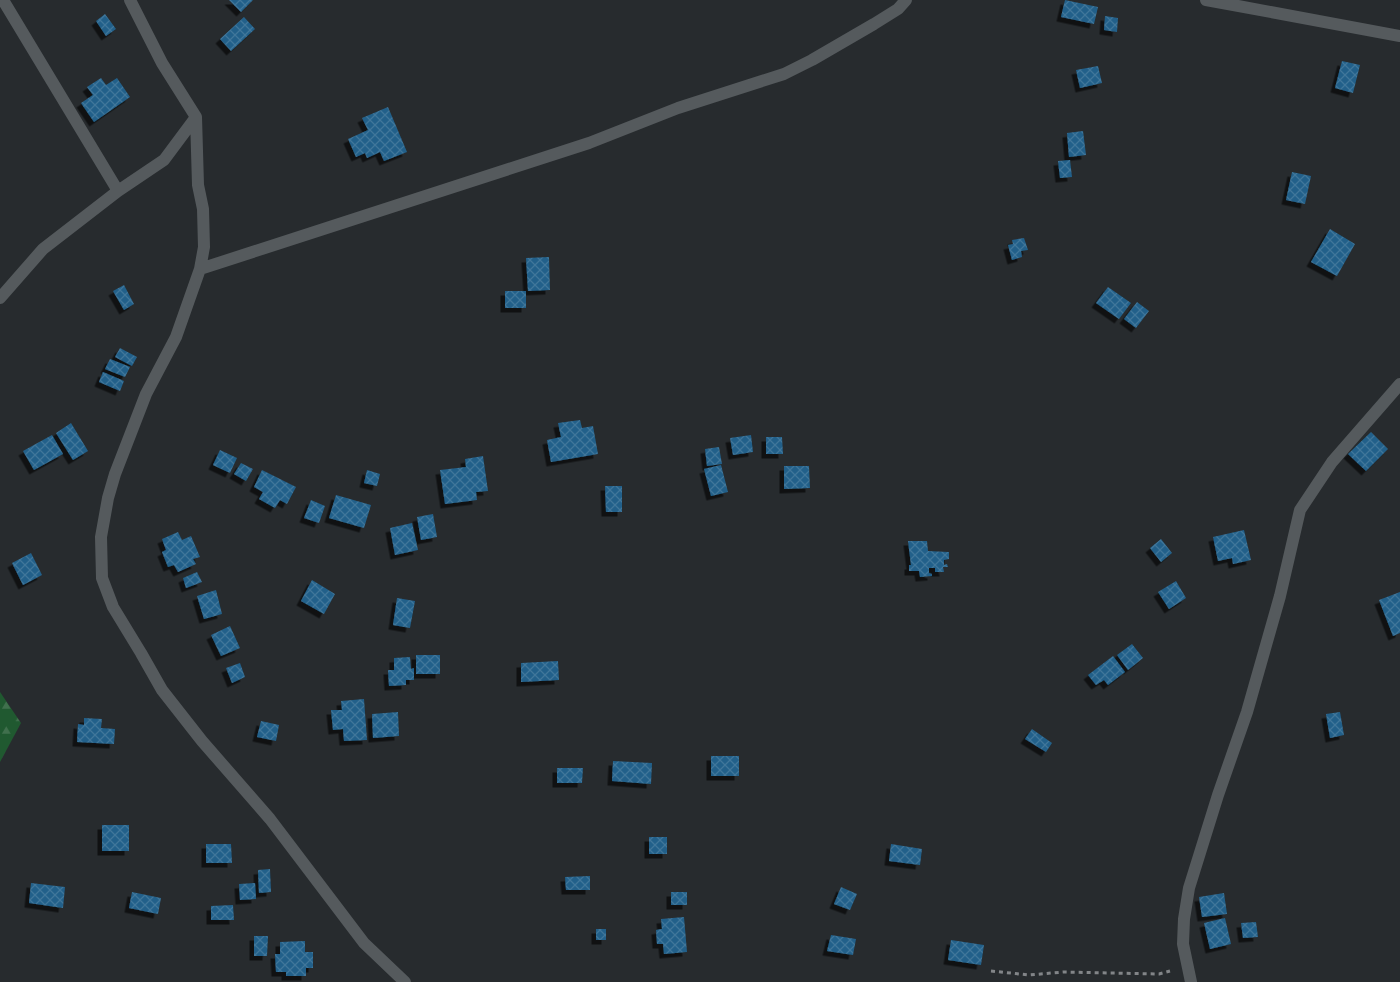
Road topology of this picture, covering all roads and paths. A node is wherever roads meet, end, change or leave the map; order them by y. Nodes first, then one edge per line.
1 (3, 0) edge
2 (130, 0) edge
3 (1206, 0) edge
4 (901, 3) edge
5 (1400, 36) edge
6 (196, 117) junction
7 (118, 191) junction
8 (200, 269) junction
9 (0, 298) edge
10 (1400, 384) edge
11 (1188, 966) junction
12 (991, 971) dead end
13 (405, 982) edge
14 (1191, 982) edge

1 - 7 street
2 - 6 street
3 - 5 street
4 - 8 street
6 - 7 street
6 - 8 street
7 - 9 street
8 - 13 street
10 - 11 street
11 - 12 path
11 - 14 street

